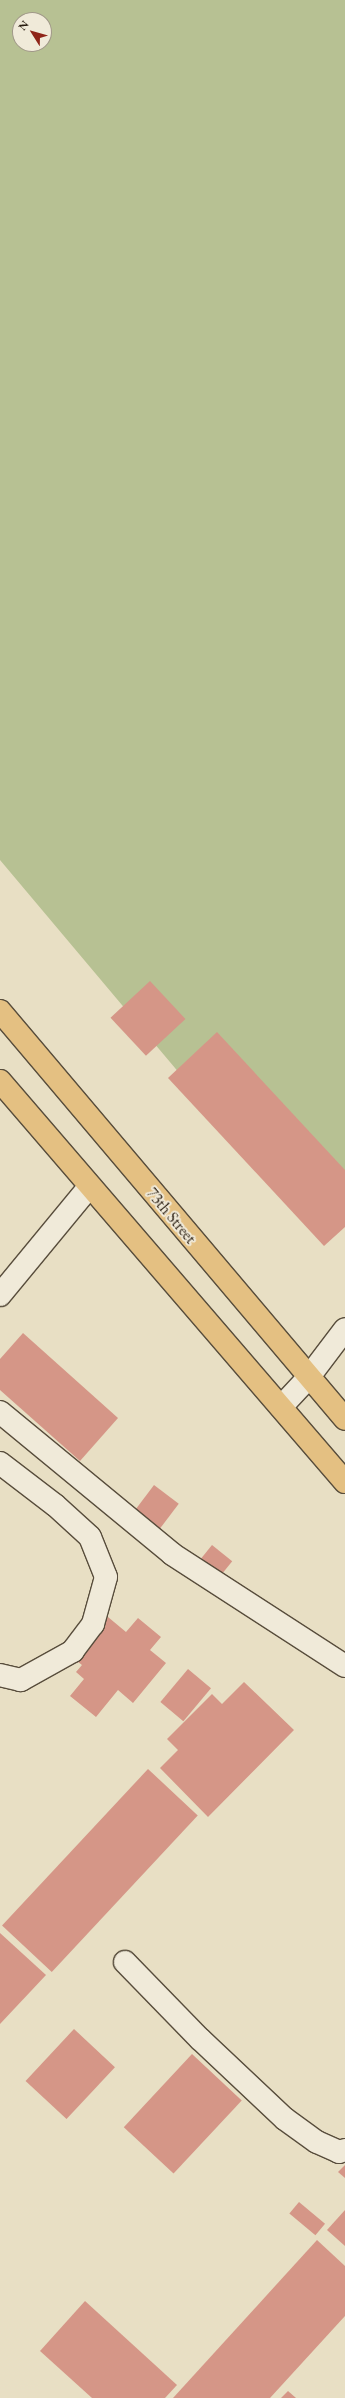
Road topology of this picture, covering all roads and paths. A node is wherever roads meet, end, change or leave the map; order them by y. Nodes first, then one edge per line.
1 (0, 1011) edge
2 (0, 1081) edge
3 (90, 1186) junction
4 (0, 1295) edge
5 (345, 1329) edge
6 (308, 1378) junction
7 (281, 1407) junction
8 (0, 1412) edge
9 (345, 1419) edge
10 (0, 1463) edge
11 (345, 1482) edge
12 (345, 1666) edge
13 (0, 1675) edge
14 (125, 1962) dead end
15 (345, 2150) edge

1 - 6 main road, 73th Street
2 - 3 main road
3 - 4 street
3 - 7 main road
5 - 6 street
6 - 7 street
6 - 9 main road, 73th Street
7 - 11 main road
8 - 12 street
10 - 13 street
14 - 15 street

